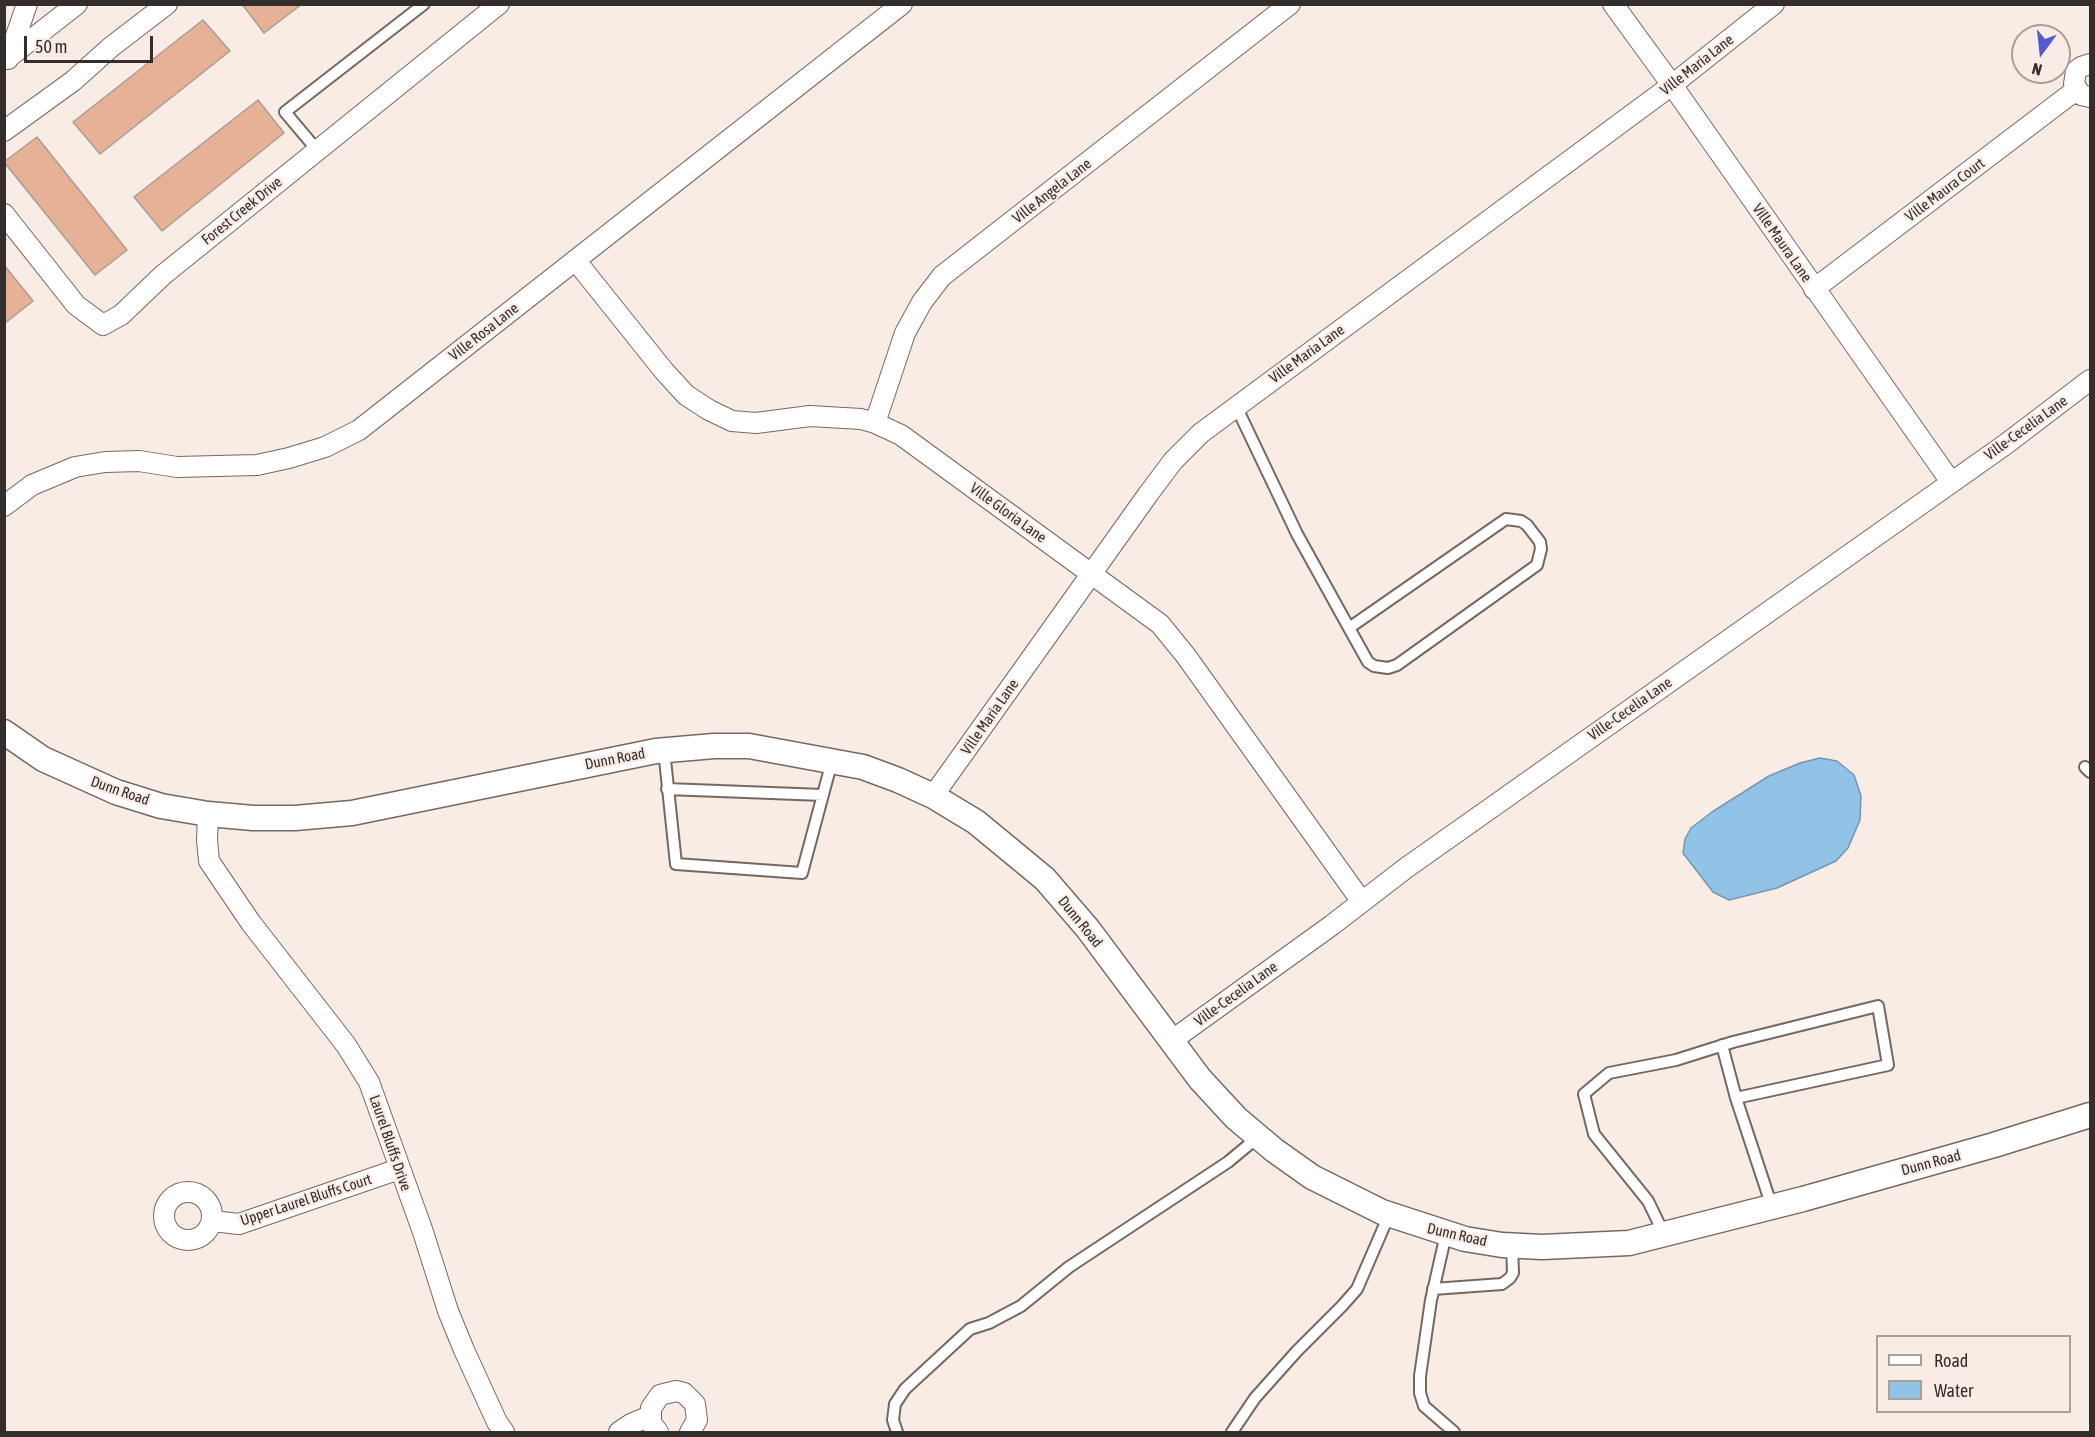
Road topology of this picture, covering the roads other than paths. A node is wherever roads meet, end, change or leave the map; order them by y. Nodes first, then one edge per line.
1 (27, 4) edge
2 (77, 4) edge
3 (167, 4) edge
4 (424, 4) edge
5 (499, 4) edge
6 (902, 4) edge
7 (1290, 4) edge
8 (1612, 4) edge
9 (1774, 4) edge
10 (7, 62) edge
11 (2091, 64) edge
12 (1672, 85) junction
13 (2083, 94) edge
14 (4, 131) edge
15 (317, 150) junction
16 (4, 213) edge
17 (576, 261) junction
18 (1814, 289) junction
19 (2091, 380) edge
20 (1236, 406) junction
21 (875, 423) junction
22 (1951, 482) junction
23 (4, 506) edge
24 (1093, 574) junction
25 (1348, 628) junction
26 (4, 732) edge
27 (664, 750) junction
28 (832, 761) junction
29 (667, 789) junction
30 (823, 795) junction
31 (933, 796) junction
32 (208, 814) junction
33 (1362, 902) junction
34 (1171, 1041) junction
35 (1722, 1045) junction
36 (1736, 1098) junction
37 (2091, 1115) edge
38 (1258, 1137) junction
39 (399, 1169) junction
40 (1772, 1207) junction
41 (1389, 1215) junction
42 (212, 1221) dead end
43 (1446, 1234) junction
44 (1664, 1234) junction
45 (1512, 1245) junction
46 (1433, 1289) junction
47 (654, 1424) edge
48 (504, 1432) edge
49 (619, 1432) edge
50 (690, 1432) edge
51 (897, 1432) edge
52 (1232, 1432) edge
53 (1454, 1432) edge

1 - 10 street
2 - 10 street
3 - 14 street
4 - 15 lane
5 - 15 street, Forest Creek Drive
6 - 17 street, Ville Rosa Lane
7 - 21 street, Ville Angela Lane
8 - 12 street, Ville Maura Lane
9 - 12 street, Ville Maria Lane
11 - 13 street, Ville Maura Court
12 - 18 street, Ville Maura Lane
12 - 20 street, Ville Maria Lane
13 - 18 street, Ville Maura Court
15 - 16 street, Forest Creek Drive
17 - 21 street, Ville Gloria Lane
17 - 23 street, Ville Rosa Lane
18 - 22 street, Ville Maura Lane
19 - 22 street, Ville-Cecelia Lane
20 - 24 street, Ville Maria Lane
20 - 25 lane
21 - 24 street, Ville Gloria Lane
22 - 33 street, Ville-Cecelia Lane
24 - 31 street, Ville Maria Lane
24 - 33 street, Ville Gloria Lane
25 - 25 lane
26 - 32 street, Dunn Road
27 - 28 street, Dunn Road
27 - 29 lane
27 - 32 street, Dunn Road
28 - 30 lane
28 - 31 street, Dunn Road
29 - 30 lane
29 - 30 lane
31 - 34 street, Dunn Road
32 - 39 street, Laurel Bluffs Drive
33 - 34 street, Ville-Cecelia Lane
34 - 38 street, Dunn Road
35 - 36 lane
35 - 36 lane
35 - 44 lane
36 - 40 lane
37 - 40 street, Dunn Road
38 - 41 street, Dunn Road
38 - 51 lane
39 - 42 street, Upper Laurel Bluffs Court
39 - 48 street, Laurel Bluffs Drive
40 - 44 street, Dunn Road
41 - 43 street, Dunn Road
41 - 52 lane
43 - 45 street, Dunn Road
43 - 46 lane
44 - 45 street, Dunn Road
45 - 46 lane
46 - 53 lane
47 - 49 street
47 - 50 street

